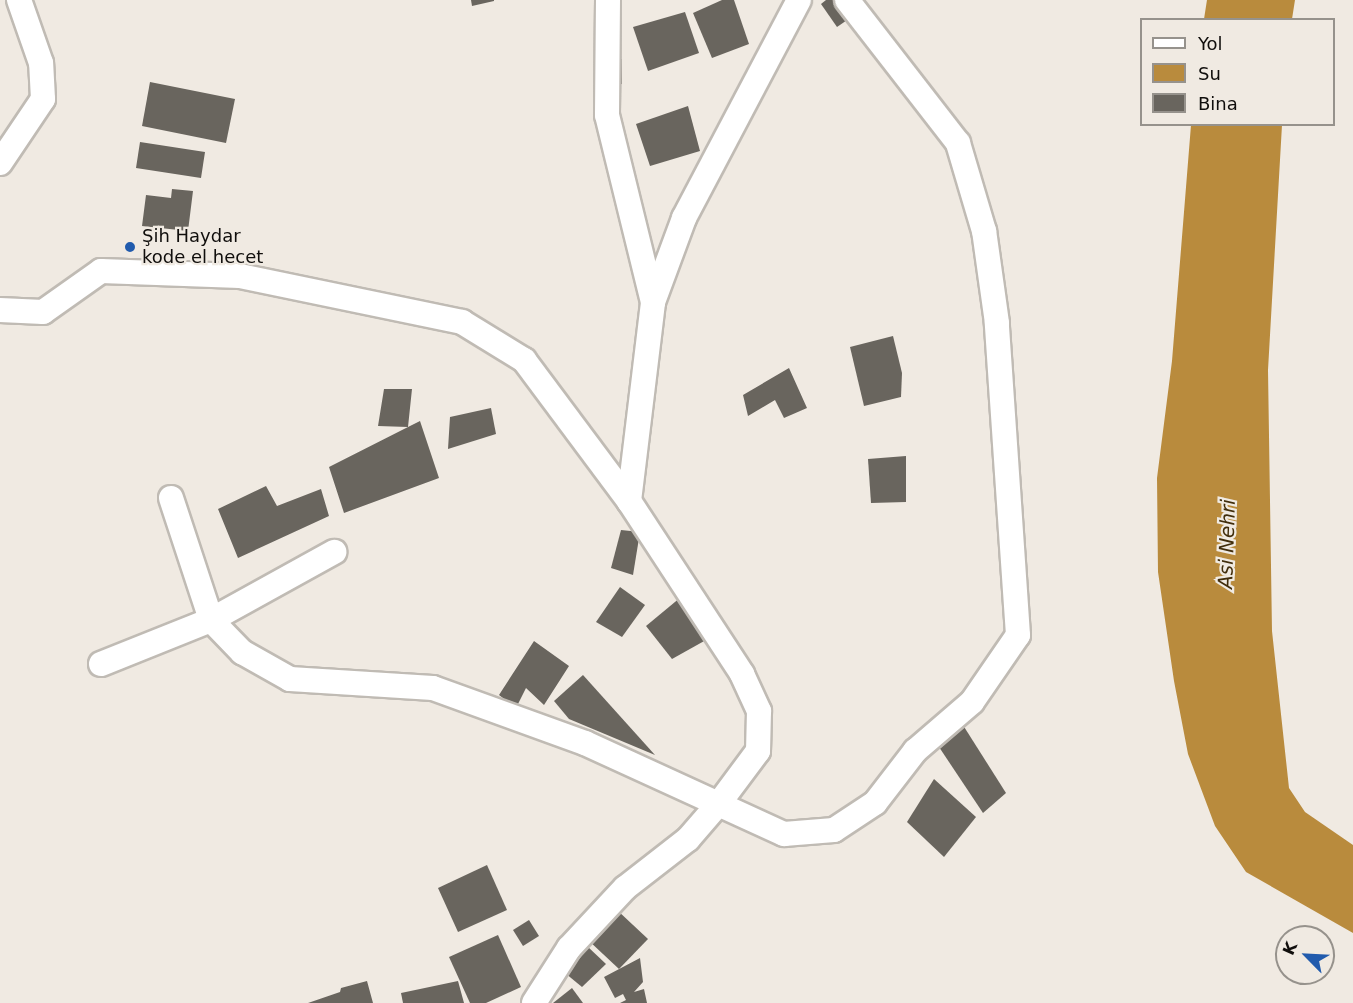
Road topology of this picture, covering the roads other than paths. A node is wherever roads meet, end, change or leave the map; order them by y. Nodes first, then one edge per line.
1 (19, 0) edge
2 (608, 0) edge
3 (800, 0) edge
4 (848, 0) edge
5 (0, 163) edge
6 (653, 302) junction
7 (0, 310) edge
8 (171, 498) dead end
9 (629, 501) junction
10 (334, 552) dead end
11 (211, 620) junction
12 (101, 664) dead end
13 (720, 802) junction
14 (534, 1003) edge

1 - 5 street
2 - 6 street
3 - 6 street
4 - 13 street
6 - 9 street
7 - 9 street
8 - 11 street
9 - 13 street
10 - 11 street
11 - 12 street
11 - 13 street
13 - 14 street

